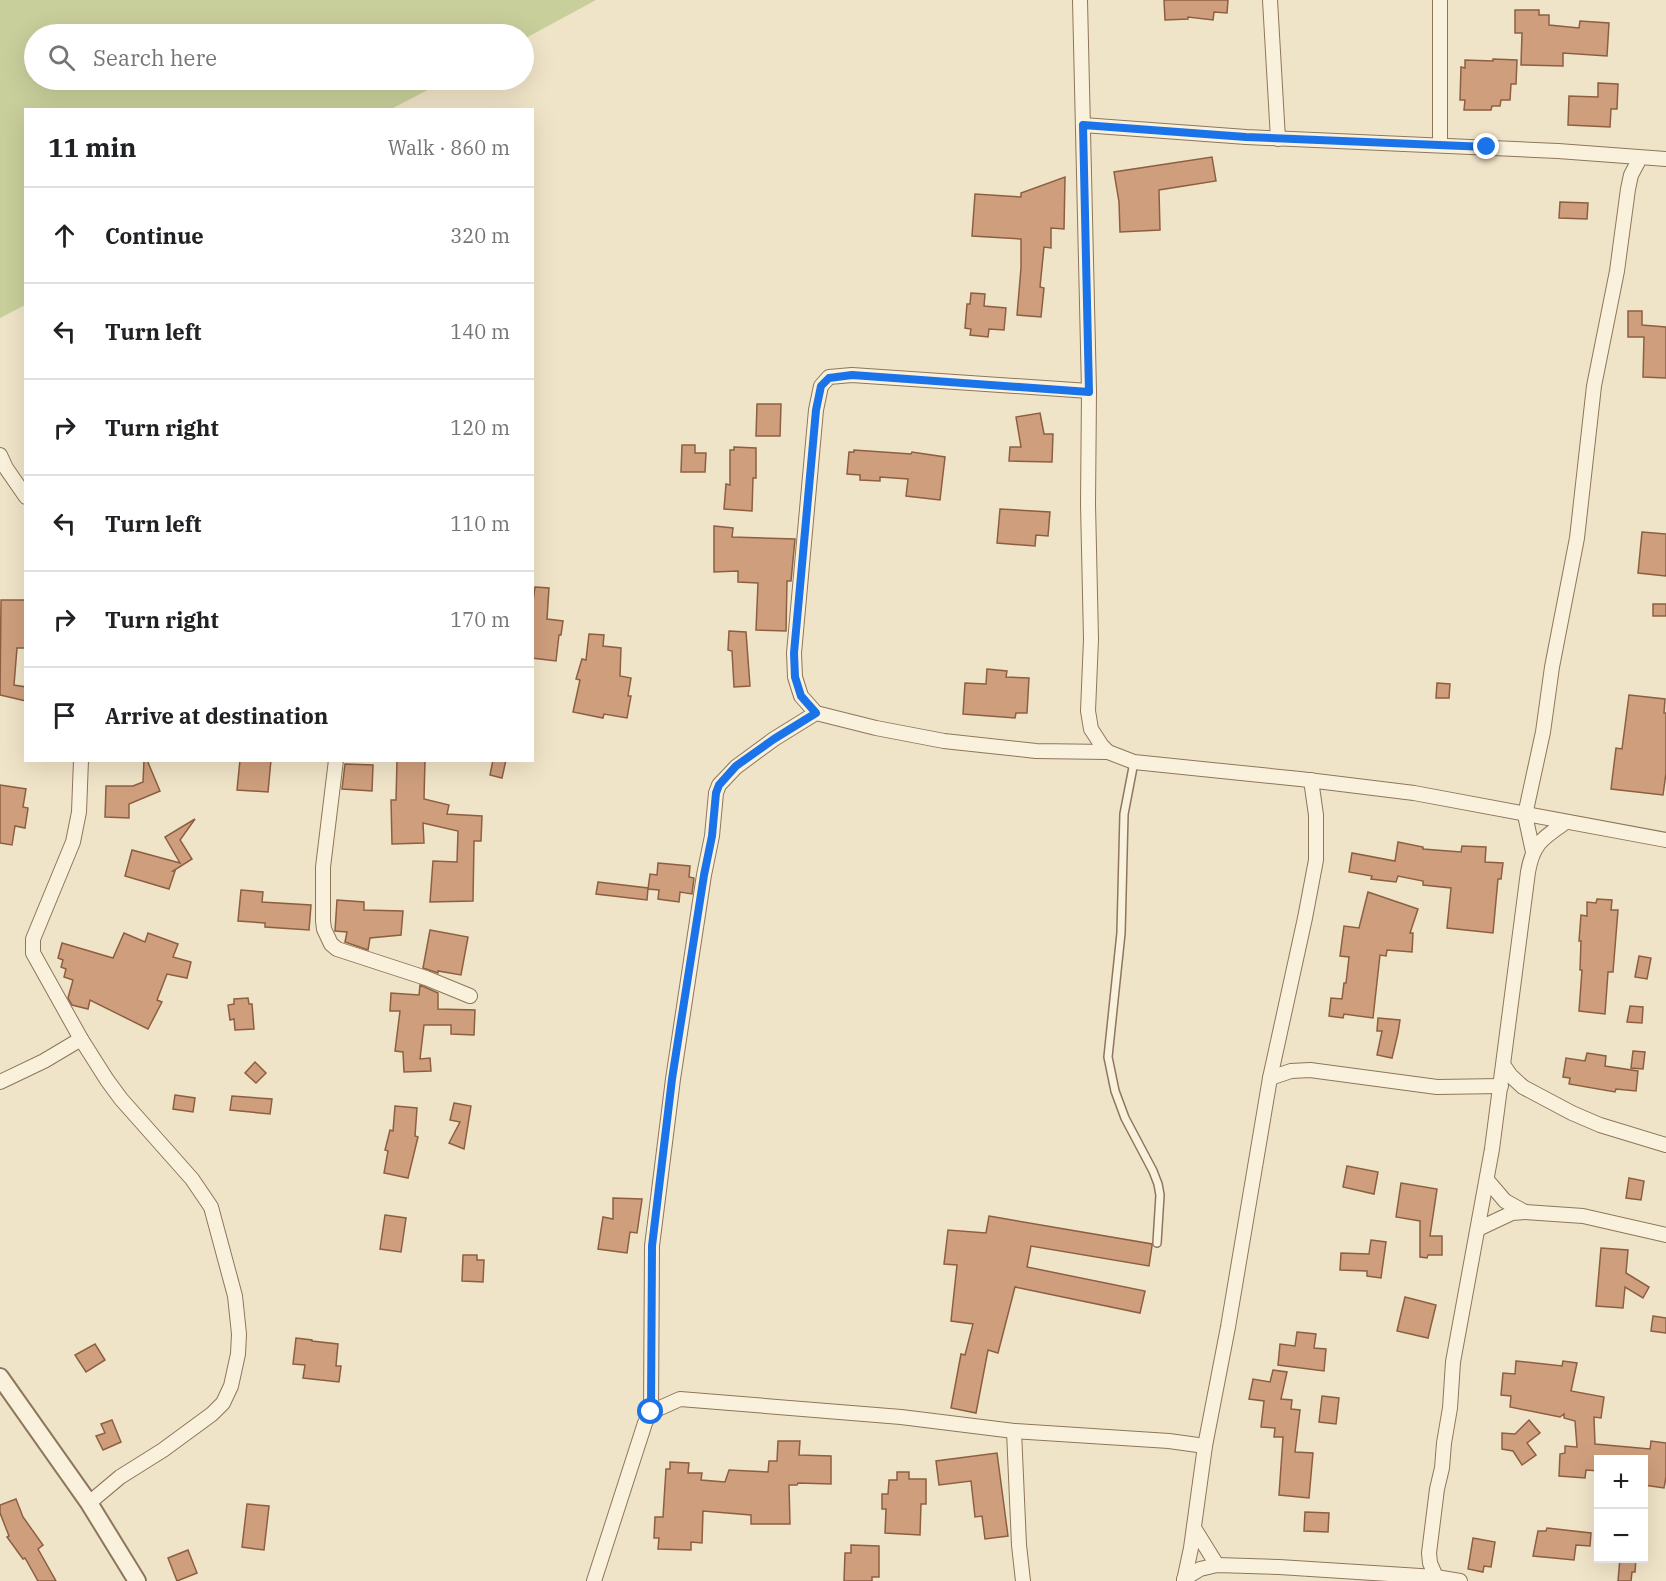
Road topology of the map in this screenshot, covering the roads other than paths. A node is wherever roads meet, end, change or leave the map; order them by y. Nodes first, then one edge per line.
1 (1080, 0) edge
2 (1270, 0) edge
3 (1440, 0) edge
4 (1083, 125) junction
5 (1278, 138) junction
6 (1440, 145) junction
7 (1640, 158) junction
8 (1666, 159) edge
9 (1089, 392) junction
10 (0, 455) edge
11 (24, 494) edge
12 (816, 713) junction
13 (1108, 752) junction
14 (81, 762) edge
15 (336, 762) edge
16 (1134, 762) junction
17 (1311, 780) junction
18 (1525, 815) junction
19 (1566, 822) junction
20 (1666, 840) edge
21 (1533, 852) junction
22 (470, 996) dead end
23 (81, 1040) junction
24 (1504, 1066) junction
25 (1270, 1078) junction
26 (0, 1082) edge
27 (1501, 1086) junction
28 (1666, 1145) edge
29 (1487, 1180) junction
30 (1525, 1212) junction
31 (1478, 1229) junction
32 (1666, 1235) edge
33 (1157, 1243) dead end
34 (0, 1377) edge
35 (651, 1412) junction
36 (1014, 1431) junction
37 (1205, 1446) junction
38 (89, 1503) junction
39 (1194, 1528) junction
40 (1216, 1565) junction
41 (1436, 1577) junction
42 (1184, 1580) edge
43 (137, 1581) edge
44 (594, 1581) edge
45 (1023, 1581) edge
46 (1460, 1581) edge

1 - 4 street
2 - 5 street
3 - 6 street
4 - 5 street
4 - 9 street
5 - 6 street
6 - 7 street
7 - 8 street
7 - 18 street
9 - 12 street
9 - 13 street
10 - 11 street
12 - 13 street
12 - 35 street
13 - 16 street
14 - 23 street
15 - 22 street
16 - 17 street
16 - 33 lane
17 - 18 street
17 - 25 street
18 - 19 street
18 - 21 street
19 - 20 street
19 - 21 street
21 - 24 street
23 - 26 street
23 - 38 street
24 - 27 street
24 - 28 street
25 - 27 street
25 - 37 street
27 - 29 street
29 - 30 street
29 - 31 street
30 - 31 street
30 - 32 street
31 - 41 street
34 - 38 street
35 - 36 street
35 - 44 street
36 - 37 street
36 - 45 street
37 - 39 street
38 - 43 street
39 - 40 street
39 - 42 street
40 - 41 street
40 - 42 street
41 - 46 street

